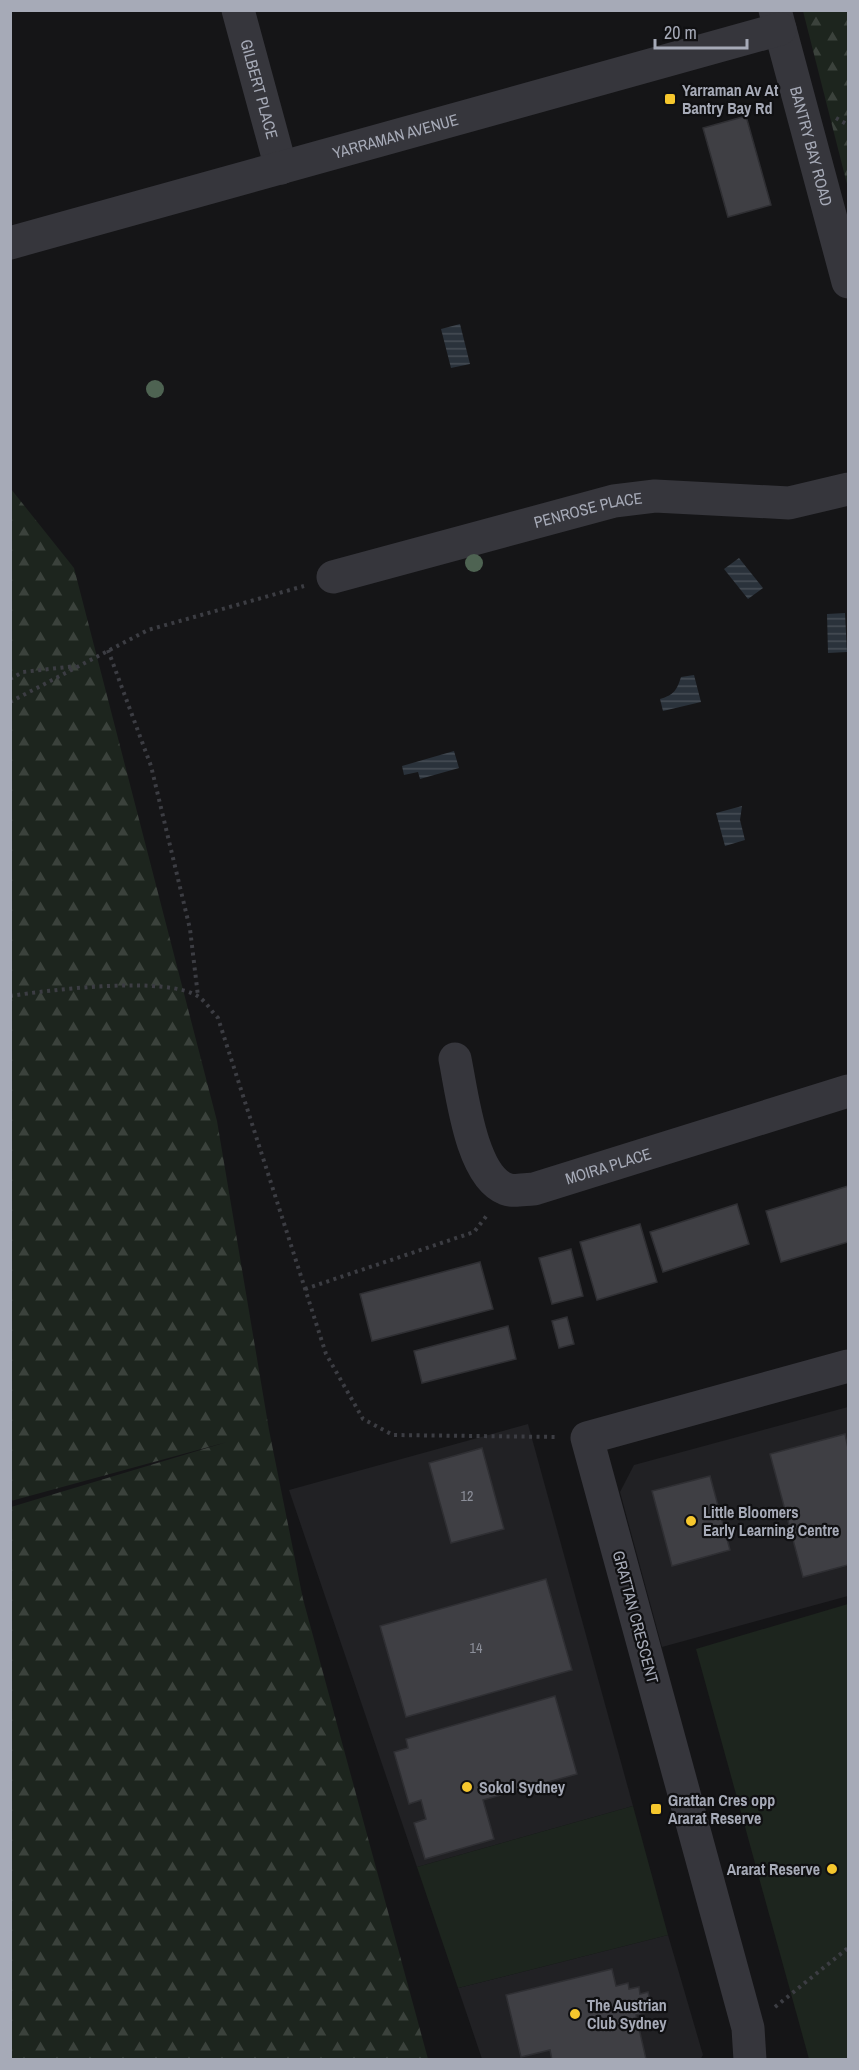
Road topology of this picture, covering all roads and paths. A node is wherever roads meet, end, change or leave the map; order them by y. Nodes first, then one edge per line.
1 (238, 10) edge
2 (778, 20) edge
3 (281, 168) junction
4 (10, 243) edge
5 (849, 282) edge
6 (849, 489) edge
7 (333, 578) joint
8 (108, 650) junction
9 (80, 665) junction
10 (10, 679) edge
11 (10, 702) edge
12 (10, 996) edge
13 (198, 997) junction
14 (455, 1059) dead end
15 (849, 1091) edge
16 (507, 1190) junction
17 (305, 1288) junction
18 (849, 1366) edge
19 (587, 1438) junction
20 (849, 1948) edge
21 (749, 2044) edge

1 - 3 street, GILBERT PLACE
2 - 3 street, YARRAMAN AVENUE
2 - 5 street, BANTRY BAY ROAD
3 - 4 street, YARRAMAN AVENUE
6 - 7 street, PENROSE PLACE
7 - 8 path
8 - 9 path
8 - 13 path
9 - 10 path
9 - 11 path
12 - 13 path
13 - 17 path
14 - 16 street
15 - 16 street, MOIRA PLACE
16 - 17 path
17 - 19 path
18 - 19 street
19 - 21 street, GRATTAN CRESCENT
20 - 21 path

